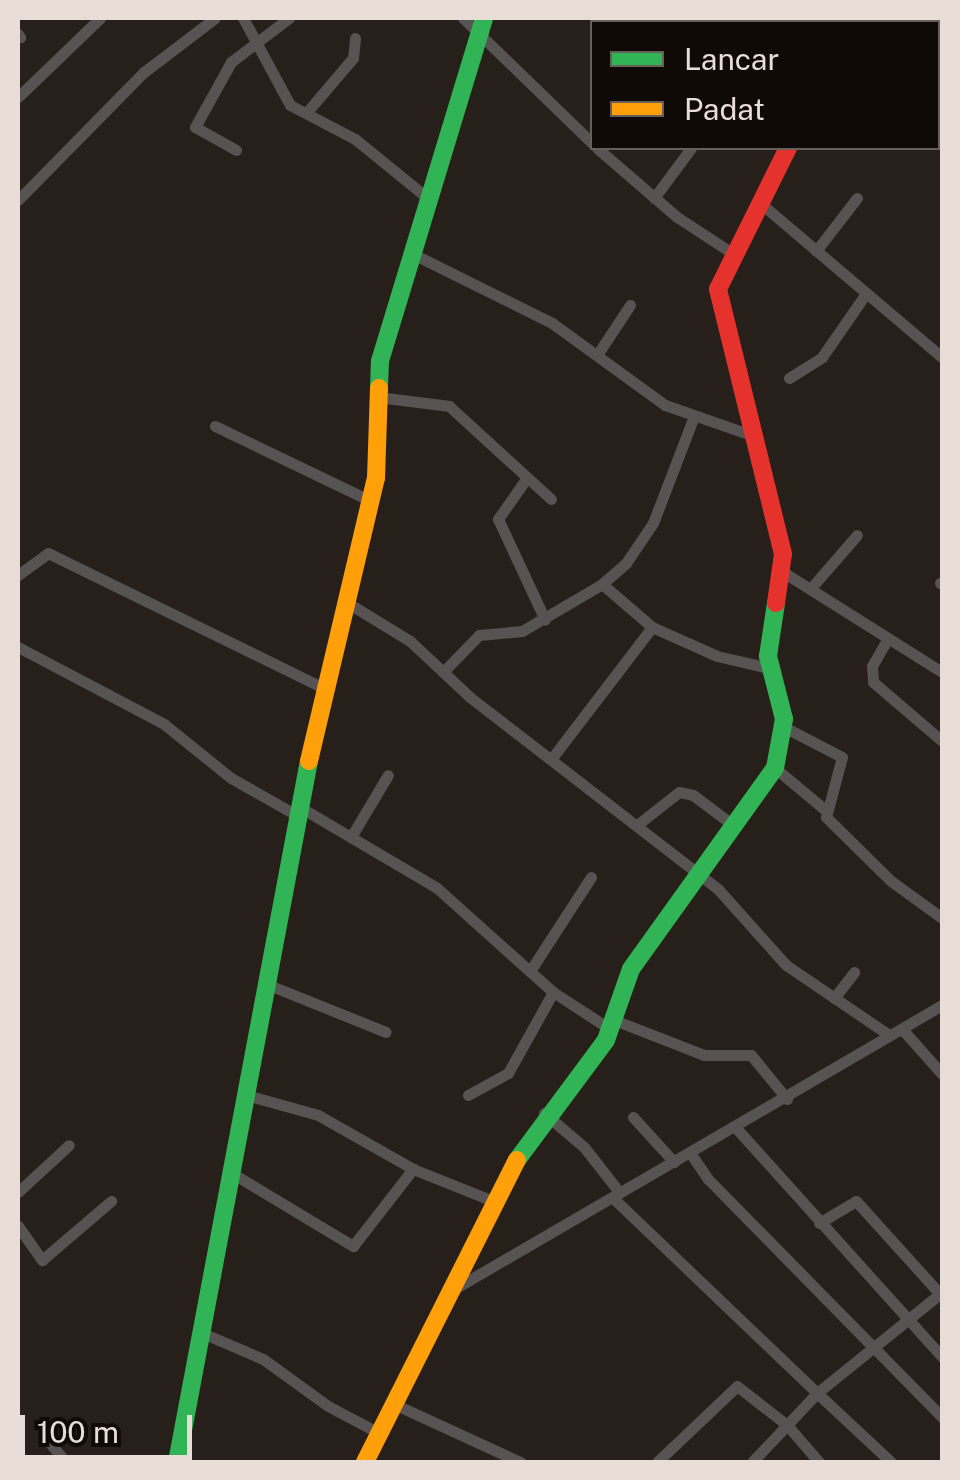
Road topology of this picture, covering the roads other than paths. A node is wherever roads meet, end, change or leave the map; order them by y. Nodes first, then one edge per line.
1 (100, 18) edge
2 (214, 18) edge
3 (243, 18) edge
4 (289, 18) edge
5 (463, 18) edge
6 (484, 18) edge
7 (354, 38) dead end
8 (479, 38) junction
9 (256, 43) junction
10 (18, 97) edge
11 (307, 112) junction
12 (590, 124) edge
13 (582, 133) junction
14 (590, 140) edge
15 (236, 150) dead end
16 (601, 150) edge
17 (690, 150) edge
18 (787, 150) edge
19 (654, 198) junction
20 (857, 198) dead end
21 (18, 200) edge
22 (430, 200) junction
23 (758, 202) junction
24 (816, 250) junction
25 (732, 253) junction
26 (414, 255) junction
27 (865, 295) junction
28 (630, 306) dead end
29 (597, 356) junction
30 (942, 357) edge
31 (789, 378) dead end
32 (378, 397) junction
33 (694, 416) junction
34 (216, 426) dead end
35 (754, 436) junction
36 (526, 479) junction
37 (552, 499) dead end
38 (371, 501) junction
39 (858, 535) dead end
40 (783, 572) junction
41 (18, 575) edge
42 (602, 584) junction
43 (811, 588) junction
44 (343, 600) junction
45 (544, 620) junction
46 (652, 627) junction
47 (887, 640) junction
48 (18, 647) edge
49 (769, 668) junction
50 (443, 672) junction
51 (942, 672) edge
52 (323, 688) junction
53 (784, 726) junction
54 (942, 740) edge
55 (552, 758) junction
56 (776, 768) junction
57 (388, 774) dead end
58 (297, 810) junction
59 (824, 810) junction
60 (637, 825) junction
61 (734, 825) junction
62 (351, 837) junction
63 (699, 874) junction
64 (591, 877) dead end
65 (942, 918) edge
66 (530, 972) junction
67 (854, 972) dead end
68 (264, 984) junction
69 (553, 992) junction
70 (834, 998) junction
71 (942, 1005) edge
72 (612, 1024) junction
73 (902, 1030) junction
74 (386, 1032) dead end
75 (888, 1036) junction
76 (942, 1074) edge
77 (243, 1094) junction
78 (468, 1095) dead end
79 (787, 1099) junction
80 (544, 1113) junction
81 (634, 1117) dead end
82 (736, 1128) junction
83 (69, 1144) dead end
84 (691, 1154) junction
85 (674, 1162) junction
86 (413, 1169) junction
87 (230, 1172) junction
88 (18, 1192) edge
89 (617, 1196) junction
90 (111, 1201) dead end
91 (498, 1203) junction
92 (819, 1223) junction
93 (18, 1226) edge
94 (452, 1290) junction
95 (941, 1293) edge
96 (908, 1320) junction
97 (200, 1332) junction
98 (876, 1351) junction
99 (942, 1357) edge
100 (817, 1393) junction
101 (394, 1404) junction
102 (942, 1417) edge
103 (787, 1425) junction
104 (379, 1433) junction
105 (44, 1436) dead end
106 (66, 1462) edge
107 (177, 1462) edge
108 (365, 1462) edge
109 (520, 1462) edge
110 (657, 1462) edge
111 (752, 1462) edge
112 (819, 1462) edge
113 (891, 1462) edge

1 - 10 street
2 - 21 street
3 - 9 street
4 - 9 street
5 - 8 street
6 - 8 main road
7 - 11 street
8 - 13 street
8 - 22 main road
9 - 11 street
9 - 15 street
11 - 22 street
12 - 13 street
13 - 14 street
16 - 19 street
17 - 19 street
18 - 23 main road
19 - 25 street
20 - 24 street
22 - 26 main road
23 - 24 street
23 - 25 main road
24 - 27 street
25 - 35 main road
26 - 29 street
26 - 32 main road
27 - 30 street
27 - 31 street
28 - 29 street
29 - 33 street
32 - 36 street
32 - 38 main road
33 - 35 street
33 - 42 street
34 - 38 street
35 - 40 main road
36 - 37 street
36 - 45 street
38 - 44 main road
39 - 43 street
40 - 43 street
40 - 49 main road
41 - 52 street
42 - 45 street
42 - 46 street
43 - 47 street
44 - 50 street
44 - 52 main road
45 - 50 street
46 - 49 street
46 - 55 street
47 - 51 street
47 - 54 street
48 - 58 street
49 - 53 main road
50 - 55 street
52 - 58 main road
53 - 56 main road
53 - 59 street
55 - 60 street
56 - 59 street
56 - 61 main road
57 - 62 street
58 - 62 street
58 - 68 main road
59 - 65 street
60 - 61 street
60 - 63 street
61 - 63 main road
62 - 66 street
63 - 70 street
63 - 72 main road
64 - 66 street
66 - 69 street
67 - 70 street
68 - 74 street
68 - 77 main road
69 - 72 street
69 - 78 street
70 - 75 street
71 - 73 street
72 - 79 street
72 - 80 main road
73 - 75 street
73 - 76 street
75 - 79 street
77 - 86 street
77 - 87 main road
79 - 82 street
80 - 89 street
80 - 91 main road
81 - 85 street
82 - 84 street
82 - 92 street
83 - 88 street
84 - 85 street
84 - 98 street
85 - 89 street
86 - 87 street
86 - 91 street
87 - 97 main road
89 - 94 street
89 - 100 street
90 - 93 street
91 - 94 main road
92 - 95 street
92 - 96 street
94 - 101 main road
95 - 96 street
96 - 98 street
96 - 99 street
97 - 104 street
97 - 107 main road
98 - 100 street
98 - 102 street
100 - 103 street
100 - 113 street
101 - 104 main road
101 - 109 street
103 - 110 street
103 - 111 street
103 - 112 street
104 - 108 main road
105 - 106 street

